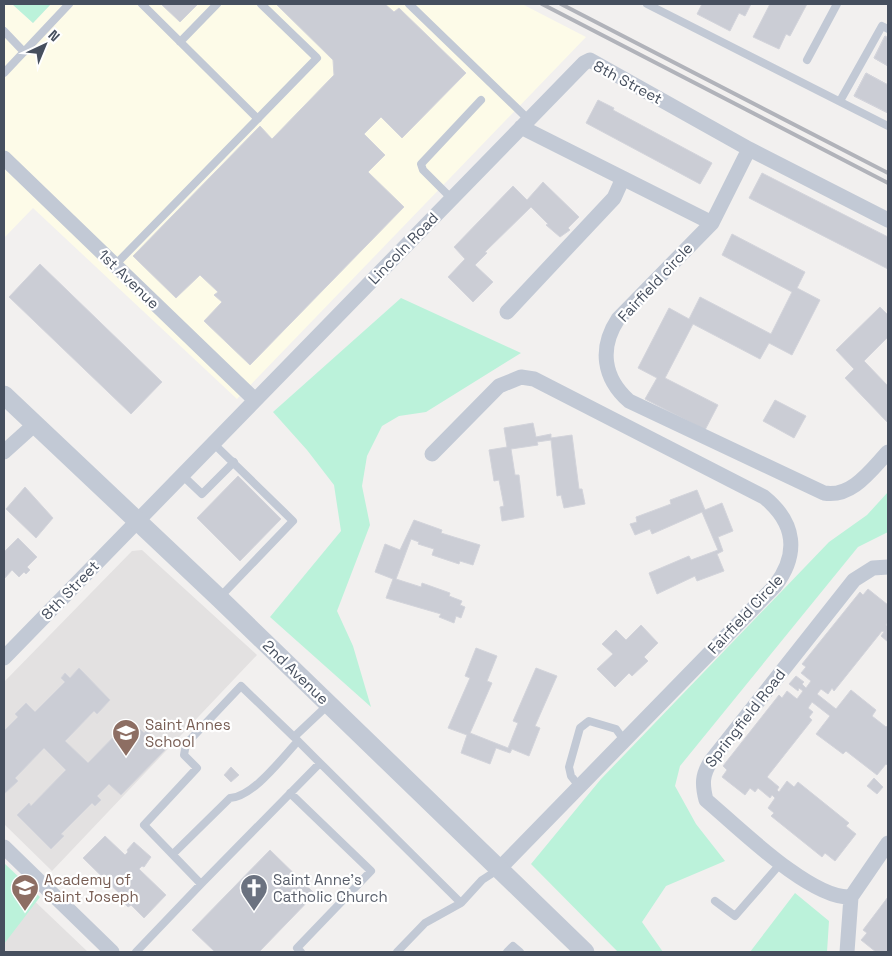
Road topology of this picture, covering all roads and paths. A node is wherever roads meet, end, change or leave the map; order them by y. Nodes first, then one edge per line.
1 (56, 4) edge
2 (69, 4) edge
3 (142, 4) edge
4 (217, 4) edge
5 (261, 4) edge
6 (409, 4) edge
7 (647, 4) edge
8 (837, 4) edge
9 (63, 10) junction
10 (888, 29) edge
11 (4, 31) edge
12 (180, 42) junction
13 (24, 52) junction
14 (807, 60) dead end
15 (4, 73) edge
16 (481, 100) dead end
17 (840, 101) junction
18 (258, 119) junction
19 (524, 123) junction
20 (888, 126) edge
21 (749, 149) junction
22 (4, 158) edge
23 (623, 178) junction
24 (452, 199) junction
25 (888, 220) edge
26 (712, 223) junction
27 (115, 265) junction
28 (507, 312) dead end
29 (4, 396) edge
30 (254, 399) junction
31 (34, 425) junction
32 (213, 443) junction
33 (4, 452) edge
34 (888, 452) edge
35 (432, 454) dead end
36 (234, 462) junction
37 (182, 475) junction
38 (136, 521) junction
39 (888, 568) edge
40 (219, 598) junction
41 (4, 658) edge
42 (329, 704) junction
43 (296, 739) junction
44 (624, 740) junction
45 (320, 763) junction
46 (578, 786) junction
47 (290, 793) junction
48 (888, 844) edge
49 (4, 847) edge
50 (173, 854) junction
51 (781, 863) junction
52 (499, 869) junction
53 (201, 884) junction
54 (850, 897) junction
55 (715, 900) dead end
56 (461, 903) junction
57 (112, 952) edge
58 (136, 952) edge
59 (301, 952) edge
60 (397, 952) edge
61 (507, 952) edge
62 (520, 952) edge
63 (585, 952) edge
64 (847, 952) edge

1 - 9 lane
2 - 9 lane
3 - 12 lane
4 - 12 lane
5 - 18 lane
6 - 19 lane
7 - 17 lane
8 - 14 lane
9 - 13 lane
10 - 17 lane
11 - 13 lane
12 - 18 lane
13 - 15 lane
16 - 24 lane
17 - 20 lane
18 - 27 lane
19 - 21 street, 8th Street
19 - 23 street
19 - 24 street, Lincoln Road
21 - 25 street
21 - 26 street, Fairfield circle
22 - 27 street, 1st Avenue
23 - 26 street
23 - 28 street
24 - 30 street, Lincoln Road
26 - 34 street, Fairfield circle
27 - 30 street, 1st Avenue
29 - 31 street, 2nd Avenue
30 - 32 street, Lincoln Road
31 - 33 street
31 - 38 street, 2nd Avenue
32 - 36 lane
32 - 37 street, Lincoln Road
35 - 44 street, Fairfield Circle
36 - 37 lane
36 - 40 lane
37 - 38 street, Lincoln Road
38 - 40 street, 2nd Avenue
38 - 41 street, 8th Street
39 - 51 street, Springfield Road
40 - 42 street, 2nd Avenue
42 - 43 lane
42 - 52 street, 2nd Avenue
43 - 45 lane
43 - 50 lane
43 - 50 lane
44 - 46 street, Fairfield Circle
44 - 46 lane
45 - 47 lane
45 - 56 lane
46 - 52 street, Fairfield Circle
47 - 53 lane
47 - 59 lane
48 - 54 street
49 - 57 street
50 - 53 lane
51 - 54 street, Springfield Road
51 - 55 lane
52 - 56 lane
52 - 63 street, 2nd Avenue
53 - 58 lane
54 - 64 street
56 - 60 lane
61 - 62 lane

